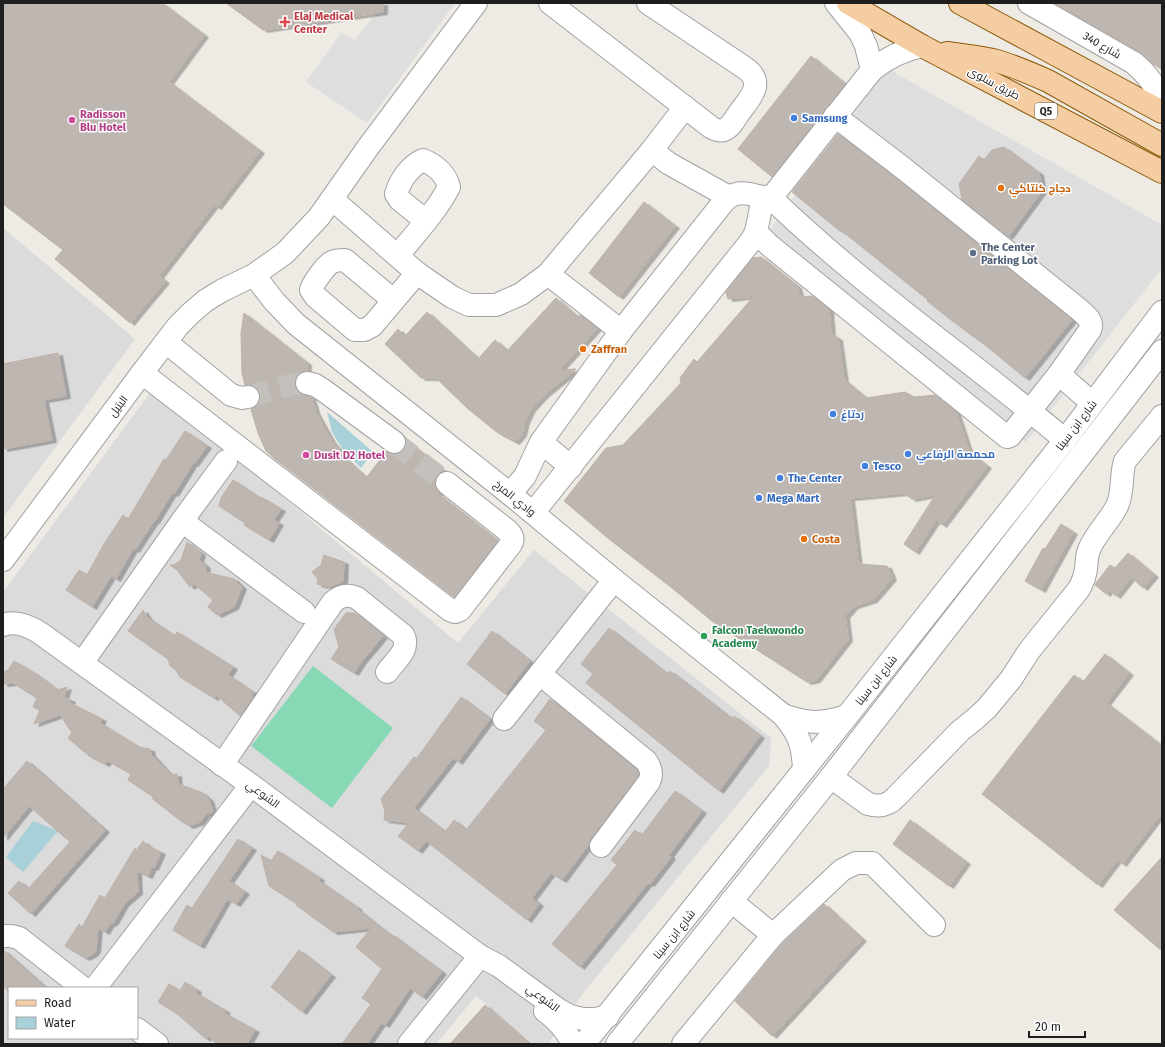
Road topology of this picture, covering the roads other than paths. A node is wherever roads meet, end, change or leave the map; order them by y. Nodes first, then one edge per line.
1 (476, 3) edge
2 (550, 3) edge
3 (648, 3) edge
4 (836, 3) edge
5 (848, 3) edge
6 (960, 3) edge
7 (1028, 3) edge
8 (928, 49) junction
9 (872, 70) junction
10 (1162, 100) edge
11 (685, 107) junction
12 (1162, 112) edge
13 (835, 116) junction
14 (1162, 145) edge
15 (652, 150) junction
16 (1161, 172) edge
17 (729, 197) junction
18 (767, 198) junction
19 (332, 199) junction
20 (426, 221) dead end
21 (756, 232) junction
22 (398, 256) junction
23 (417, 272) junction
24 (548, 274) junction
25 (254, 275) junction
26 (393, 300) dead end
27 (1162, 312) edge
28 (621, 331) junction
29 (166, 342) junction
30 (1162, 351) edge
31 (142, 373) junction
32 (1059, 374) junction
33 (307, 383) tunnel mouth
34 (248, 397) tunnel mouth
35 (1092, 403) junction
36 (1030, 410) junction
37 (1162, 416) edge
38 (1065, 440) junction
39 (394, 442) tunnel mouth
40 (541, 442) junction
41 (226, 461) dead end
42 (571, 467) junction
43 (447, 483) tunnel mouth
44 (510, 494) junction
45 (533, 513) junction
46 (182, 521) junction
47 (3, 560) edge
48 (614, 580) junction
49 (304, 612) dead end
50 (3, 625) edge
51 (82, 663) junction
52 (387, 672) dead end
53 (540, 674) junction
54 (783, 715) junction
55 (847, 716) junction
56 (504, 719) dead end
57 (222, 765) junction
58 (804, 770) junction
59 (831, 777) junction
60 (250, 785) junction
61 (601, 846) dead end
62 (731, 902) junction
63 (934, 925) dead end
64 (773, 935) junction
65 (3, 936) edge
66 (482, 958) junction
67 (82, 987) edge
68 (96, 987) edge
69 (608, 1016) junction
70 (138, 1030) edge
71 (157, 1044) edge
72 (409, 1044) edge
73 (573, 1044) edge
74 (584, 1044) edge
75 (617, 1044) edge
76 (683, 1044) edge

1 - 19 street, البتيل
2 - 11 street
3 - 11 street
4 - 9 street
5 - 8 main road, طريق سلوى / Q5
6 - 12 main road
7 - 10 street, شارع 340
8 - 9 street
8 - 14 main road
8 - 16 main road, طريق سلوى / Q5
9 - 13 street
11 - 15 street
13 - 18 street
13 - 32 street
15 - 17 street
15 - 24 street
17 - 18 street
17 - 28 street
18 - 21 street
18 - 36 street
19 - 22 street
19 - 25 street, البتيل
20 - 22 street
21 - 36 street
21 - 42 street
22 - 23 street
23 - 24 street
23 - 26 street
24 - 28 street
25 - 29 street, البتيل
25 - 44 street, وادي المرخ
27 - 35 street, شارع ابن سينا
28 - 40 street
29 - 31 street, البتيل
29 - 34 street
30 - 59 street, شارع ابن سينا
31 - 43 street
31 - 47 street, البتيل
32 - 35 street
32 - 36 street
33 - 39 street
35 - 38 street, شارع ابن سينا
36 - 38 street
37 - 59 street
38 - 55 street, شارع ابن سينا
40 - 42 street
40 - 44 street
41 - 46 street
42 - 45 street
44 - 45 street, وادي المرخ
45 - 48 street, وادي المرخ
46 - 49 street
46 - 51 street
48 - 53 street
48 - 54 street, وادي المرخ
50 - 51 street, الشوعي
51 - 57 street, الشوعي
52 - 57 street
53 - 56 street
53 - 61 street
54 - 55 street, وادي المرخ
54 - 58 street, وادي المرخ
55 - 58 street, شارع ابن سينا
57 - 60 street, الشوعي
58 - 69 street, شارع ابن سينا
59 - 62 street, شارع ابن سينا
60 - 66 street, الشوعي
60 - 68 street
62 - 64 street
62 - 75 street, شارع ابن سينا
63 - 64 street
64 - 76 street
65 - 67 street
66 - 69 street, الشوعي
66 - 72 street
66 - 73 street, الشوعي
69 - 74 street, شارع ابن سينا
70 - 71 street

